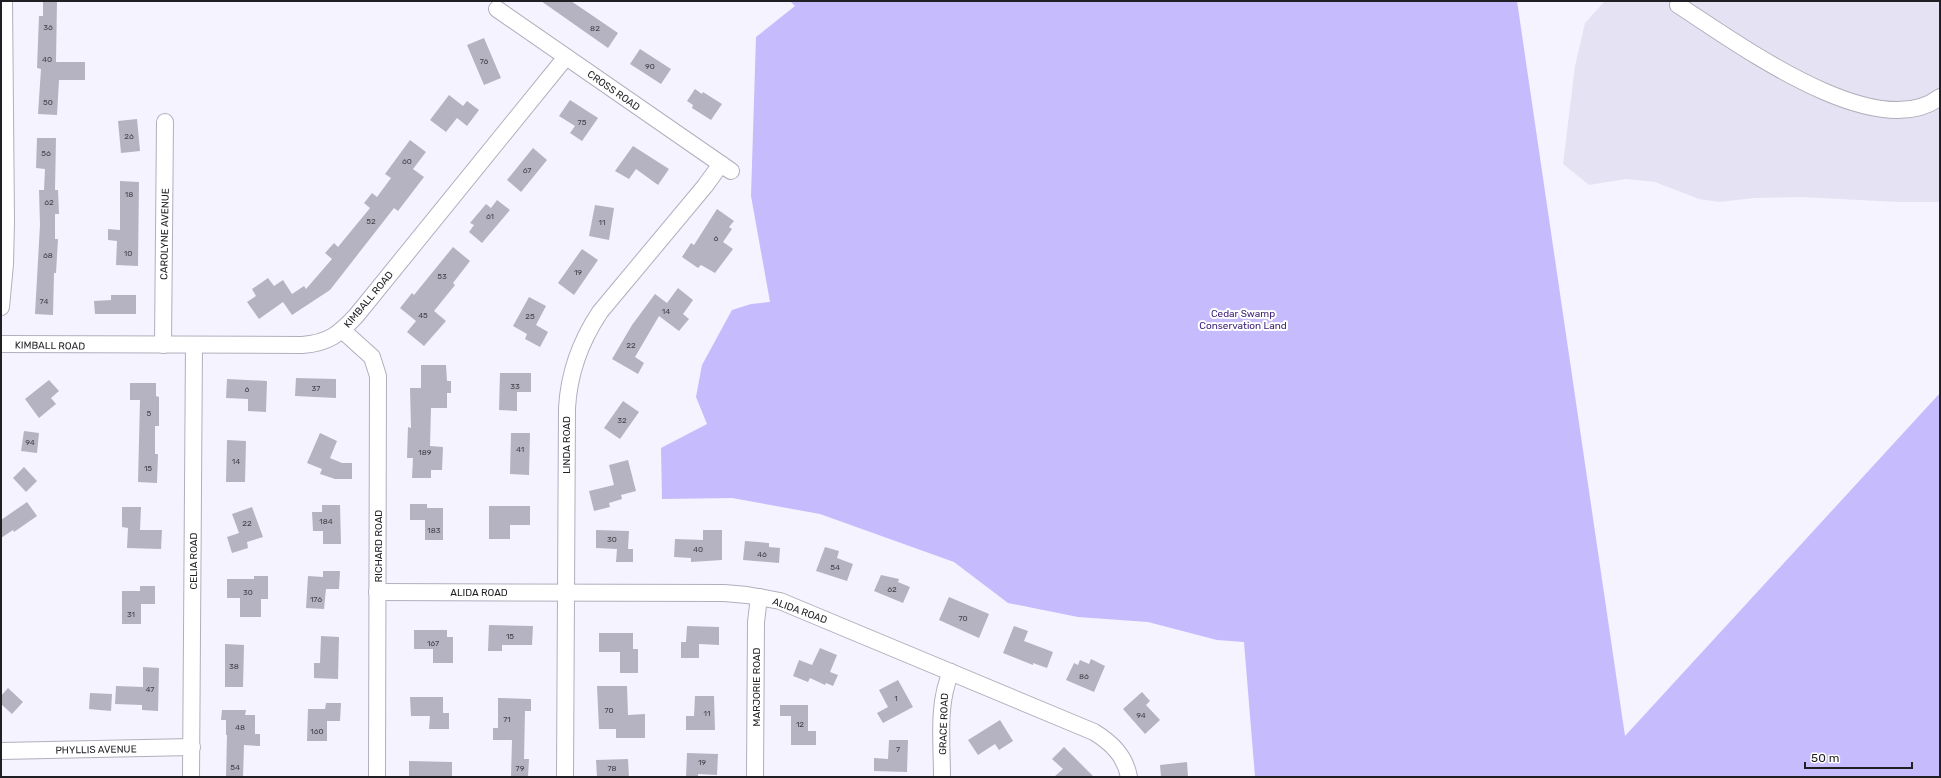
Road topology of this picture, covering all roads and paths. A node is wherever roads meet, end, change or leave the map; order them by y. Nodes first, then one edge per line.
1 (4, 1) edge
2 (1678, 5) dead end
3 (497, 9) dead end
4 (566, 57) junction
5 (1940, 97) edge
6 (165, 122) dead end
7 (726, 168) joint
8 (1, 307) edge
9 (342, 330) junction
10 (1, 344) edge
11 (162, 346) junction
12 (194, 346) junction
13 (377, 592) junction
14 (566, 592) junction
15 (759, 597) junction
16 (951, 672) junction
17 (192, 747) junction
18 (1, 750) edge
19 (191, 777) edge
20 (377, 777) edge
21 (565, 777) edge
22 (755, 777) edge
23 (942, 777) edge
24 (1129, 777) edge

1 - 8 street
2 - 5 street
3 - 4 street, CROSS ROAD
4 - 7 street, CROSS ROAD
4 - 9 street, KIMBALL ROAD
6 - 11 street, CAROLYNE AVENUE
7 - 14 street, LINDA ROAD
9 - 12 street, KIMBALL ROAD
9 - 13 street, RICHARD ROAD
10 - 11 street, KIMBALL ROAD
11 - 12 street, KIMBALL ROAD
12 - 17 street, CELIA ROAD
13 - 14 street, ALIDA ROAD
13 - 20 street, RICHARD ROAD
14 - 15 street, ALIDA ROAD
14 - 21 street, LINDA ROAD
15 - 16 street, ALIDA ROAD
15 - 22 street, MARJORIE ROAD
16 - 23 street, GRACE ROAD
16 - 24 street, ALIDA ROAD
17 - 18 street, PHYLLIS AVENUE
17 - 19 street, CELIA ROAD

